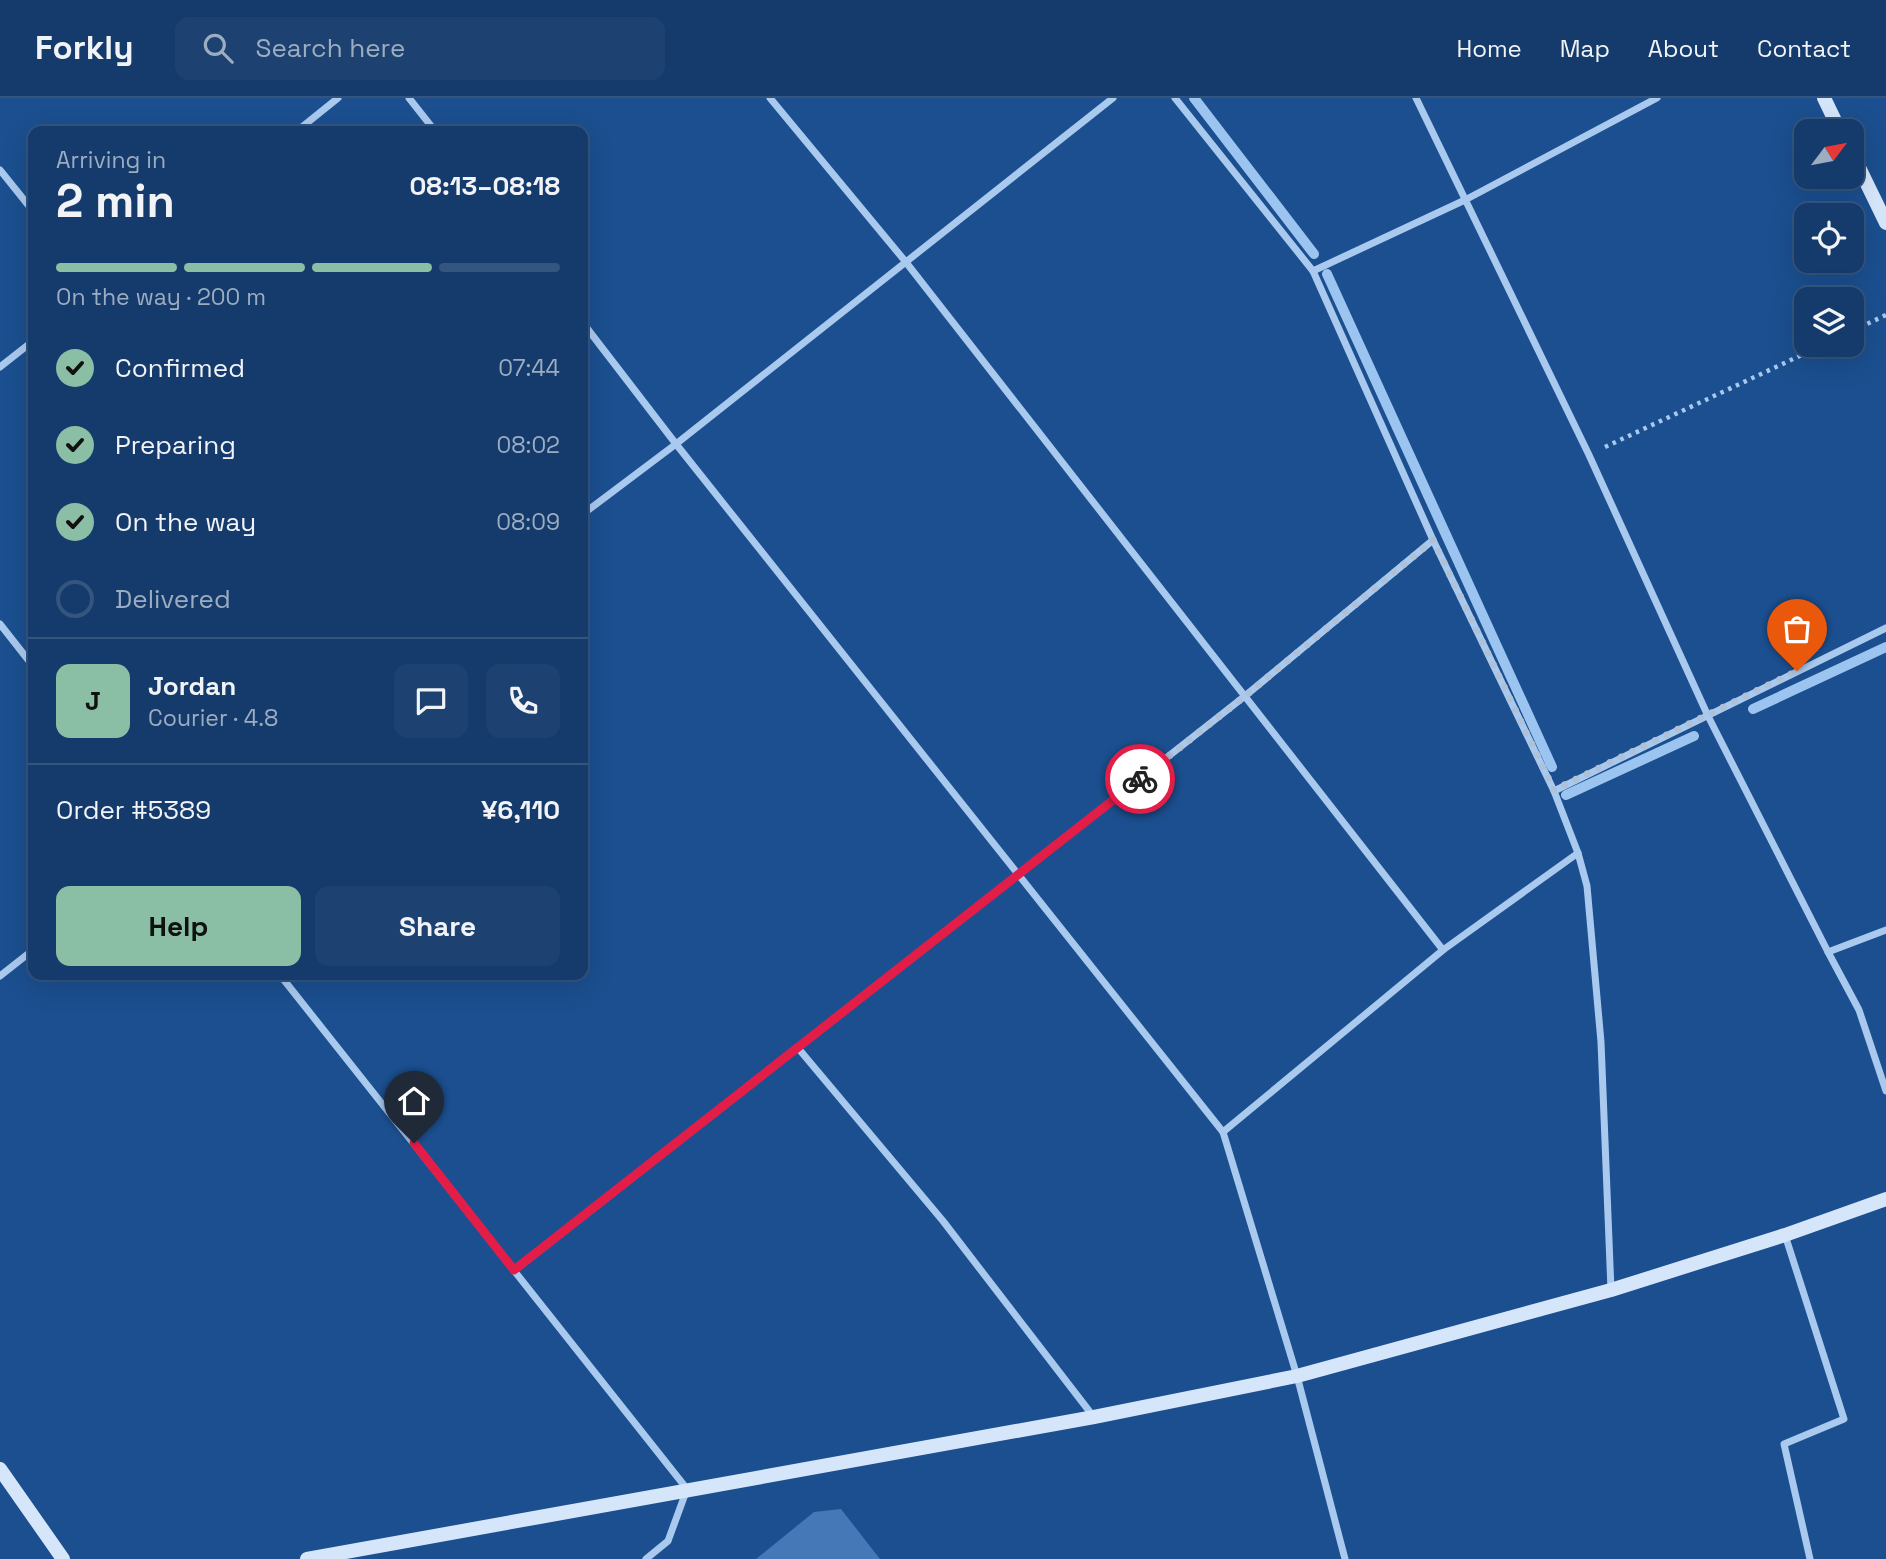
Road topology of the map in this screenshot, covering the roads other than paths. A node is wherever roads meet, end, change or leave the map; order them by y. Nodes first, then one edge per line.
1 (338, 98) edge
2 (409, 98) edge
3 (770, 98) edge
4 (1113, 98) edge
5 (1175, 98) edge
6 (1416, 98) edge
7 (1657, 98) edge
8 (1824, 98) edge
9 (1834, 119) edge
10 (303, 126) edge
11 (431, 126) edge
12 (0, 170) edge
13 (1864, 178) edge
14 (1465, 200) junction
15 (28, 205) edge
16 (1886, 223) edge
17 (905, 261) junction
18 (1313, 271) junction
19 (588, 330) edge
20 (28, 345) edge
21 (0, 367) edge
22 (676, 444) junction
23 (588, 510) edge
24 (1433, 540) junction
25 (0, 624) edge
26 (1886, 628) edge
27 (28, 660) edge
28 (1245, 696) junction
29 (1708, 716) junction
30 (1554, 790) junction
31 (1578, 853) junction
32 (1017, 875) junction
33 (1886, 930) edge
34 (1443, 950) junction
35 (1828, 952) junction
36 (28, 954) edge
37 (0, 976) edge
38 (283, 980) edge
39 (798, 1048) junction
40 (1886, 1091) edge
41 (1223, 1132) junction
42 (1886, 1199) edge
43 (1785, 1236) junction
44 (514, 1270) junction
45 (1611, 1290) junction
46 (1297, 1376) junction
47 (1094, 1418) junction
48 (0, 1469) edge
49 (687, 1489) junction
50 (63, 1559) edge
51 (307, 1559) edge
52 (646, 1559) edge
53 (1345, 1559) edge
54 (1810, 1559) edge

1 - 10 street
2 - 11 street
3 - 17 street
4 - 17 street
5 - 18 street
6 - 14 street
7 - 14 street
8 - 9 street
12 - 15 street
13 - 16 street
14 - 18 street
14 - 29 street
17 - 22 street
17 - 28 street
18 - 24 street
19 - 22 street
20 - 21 street
22 - 23 street
22 - 32 street
24 - 28 street
24 - 30 street
25 - 27 street
26 - 29 street
28 - 32 street
28 - 34 street
29 - 30 street
29 - 35 street
30 - 31 street
31 - 34 street
31 - 45 street
32 - 39 street
32 - 41 street
33 - 35 street
34 - 41 street
35 - 40 street
36 - 37 street
38 - 44 street
39 - 44 street
39 - 47 street
41 - 46 street
42 - 43 street
43 - 45 street
43 - 54 street
44 - 49 street
45 - 46 street
46 - 47 street
46 - 53 street
47 - 49 street
48 - 50 street
49 - 51 street
49 - 52 street

